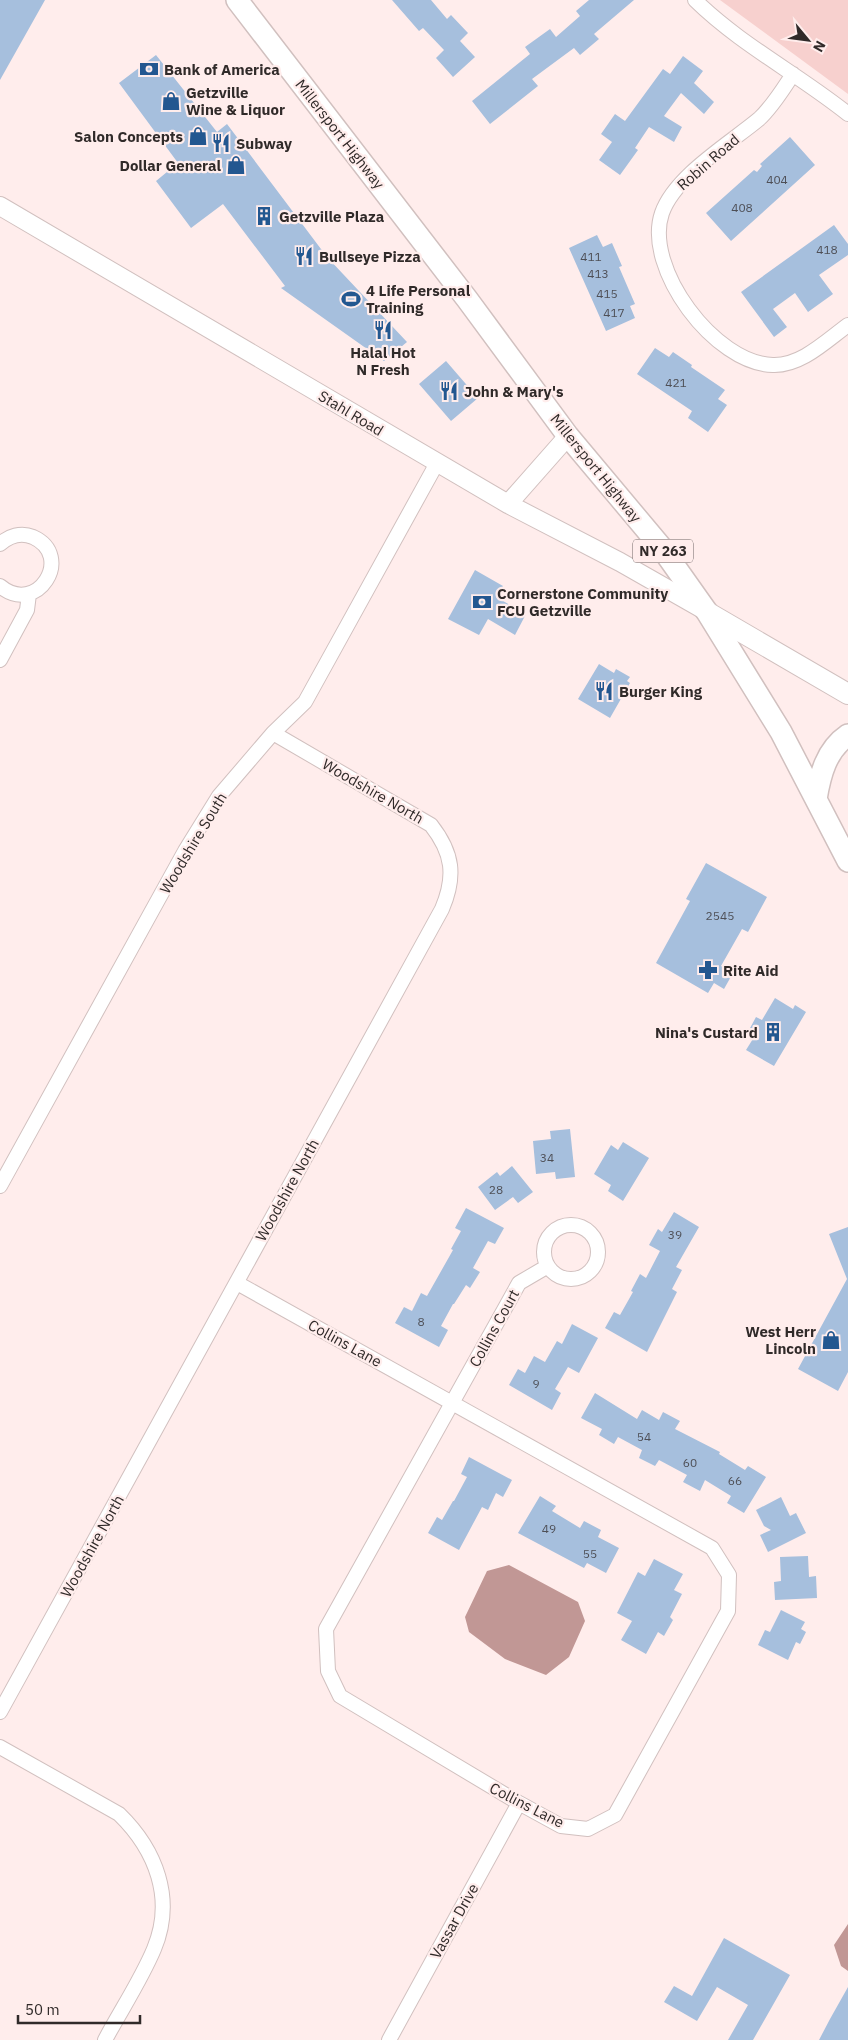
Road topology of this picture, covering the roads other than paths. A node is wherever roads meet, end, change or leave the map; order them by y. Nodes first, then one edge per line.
1 (237, 0) edge
2 (695, 0) edge
3 (793, 74) junction
4 (848, 114) edge
5 (0, 206) edge
6 (848, 325) edge
7 (568, 436) junction
8 (437, 463) junction
9 (508, 504) junction
10 (0, 544) edge
11 (0, 586) edge
12 (30, 594) junction
13 (707, 612) junction
14 (0, 660) edge
15 (848, 694) edge
16 (273, 733) junction
17 (848, 735) edge
18 (816, 799) junction
19 (848, 862) edge
20 (0, 1186) edge
21 (548, 1266) dead end
22 (237, 1283) junction
23 (452, 1403) junction
24 (0, 1712) edge
25 (0, 1747) edge
26 (519, 1803) junction
27 (105, 2040) edge
28 (389, 2040) edge

1 - 7 main road, Millersport Highway / NY 263
2 - 3 street
3 - 4 street
3 - 6 street, Robin Road
5 - 8 street, Stahl Road
7 - 9 street
7 - 13 main road, Millersport Highway / NY 263
8 - 9 street, Stahl Road
8 - 16 street, Woodshire South
9 - 13 street, Stahl Road
10 - 12 street
11 - 12 street
12 - 14 street
13 - 15 main road
13 - 18 main road, Millersport Highway / NY 263
16 - 20 street, Woodshire South
16 - 22 street, Woodshire North
17 - 18 main road
18 - 19 main road, Millersport Highway / NY 263
21 - 23 street, Collins Court
22 - 23 street, Collins Lane
22 - 24 street, Woodshire North
23 - 26 street, Collins Lane
23 - 26 street, Collins Lane
25 - 27 street
26 - 28 street, Vassar Drive

